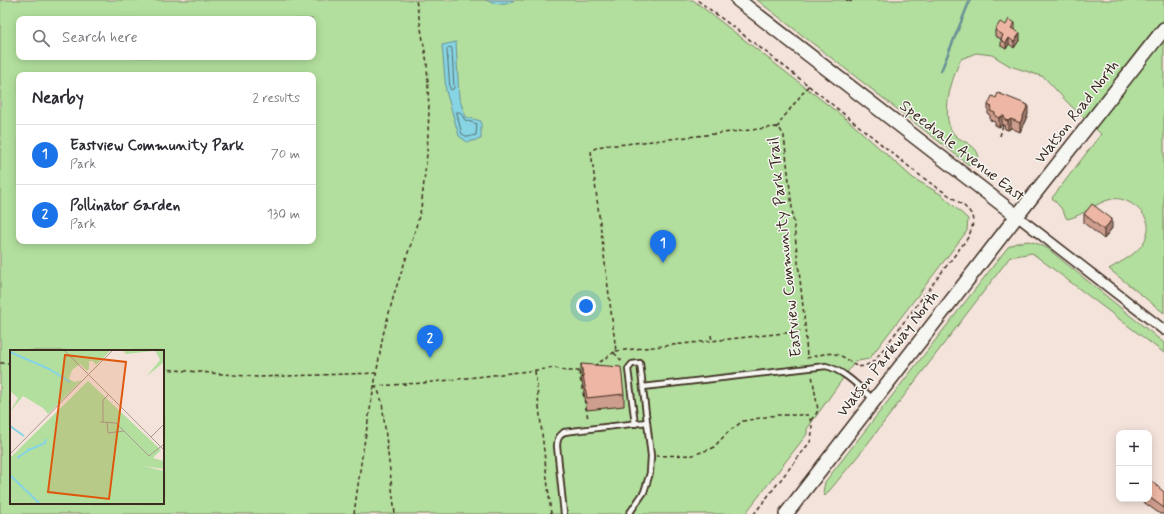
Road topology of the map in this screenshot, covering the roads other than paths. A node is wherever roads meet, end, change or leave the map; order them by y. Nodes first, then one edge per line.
1 (738, 0) edge
2 (1164, 29) edge
3 (1017, 216) junction
4 (1164, 330) edge
5 (643, 387) junction
6 (874, 401) junction
7 (647, 422) junction
8 (634, 424) junction
9 (564, 514) edge
10 (629, 514) edge
11 (786, 514) edge

1 - 3 main road, Speedvale Avenue East
2 - 3 main road, Watson Road North
3 - 4 street, Speedvale Avenue East
3 - 6 main road, Watson Parkway North
5 - 6 lane
5 - 7 lane
5 - 8 lane
6 - 11 main road, Watson Parkway North
7 - 8 lane
7 - 10 lane
8 - 9 lane

